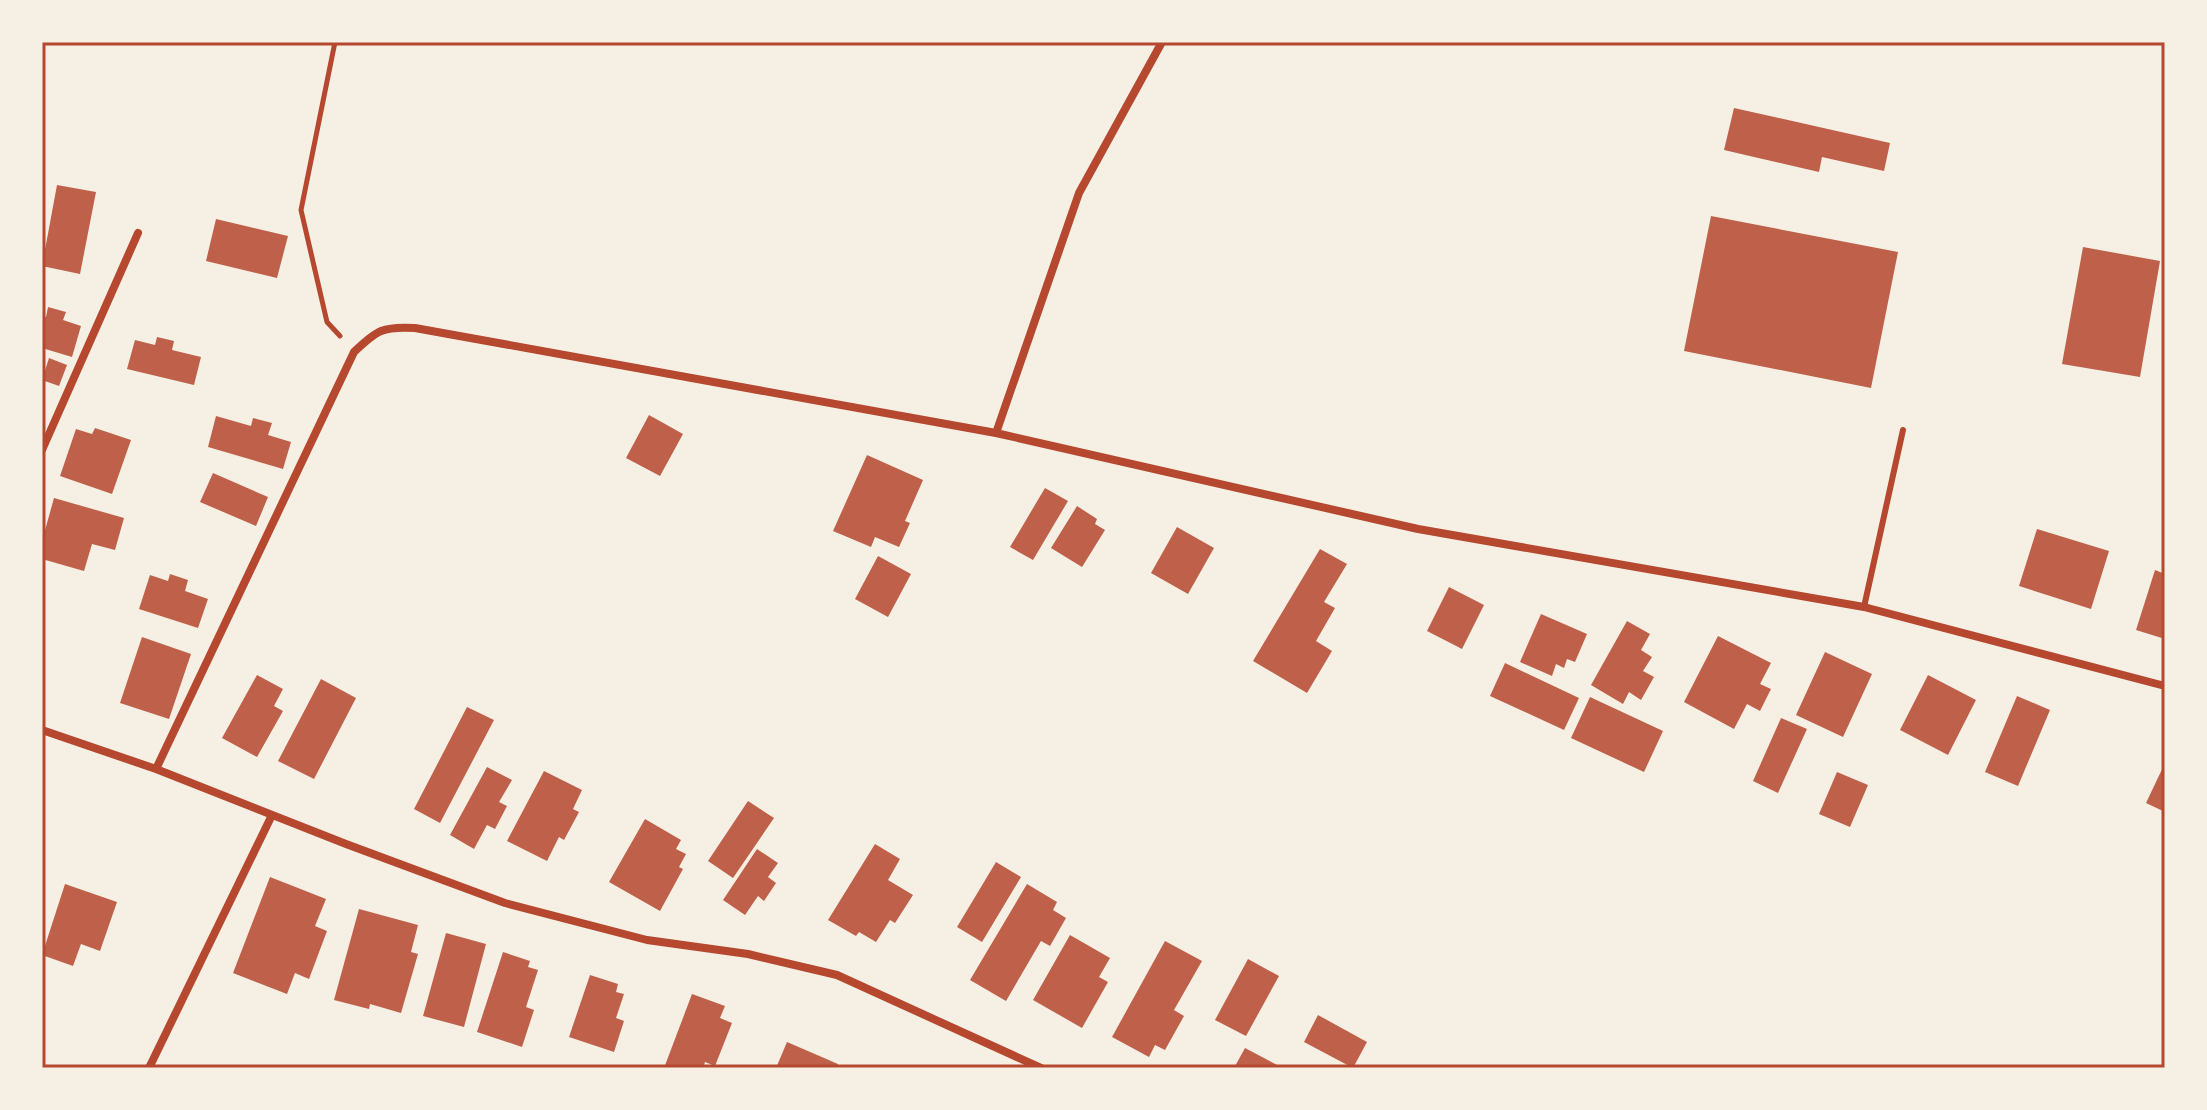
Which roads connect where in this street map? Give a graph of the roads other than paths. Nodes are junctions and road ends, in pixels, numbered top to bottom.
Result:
1 (1162, 42) edge
2 (138, 233) dead end
3 (1903, 430) dead end
4 (996, 433) junction
5 (42, 450) edge
6 (1864, 607) junction
7 (2165, 686) edge
8 (42, 730) edge
9 (156, 769) junction
10 (272, 815) junction
11 (149, 1068) edge
12 (1041, 1068) edge

1 - 4 street
2 - 5 street
3 - 6 lane
4 - 6 street
4 - 9 street
6 - 7 street
8 - 9 street
9 - 10 street
10 - 11 street
10 - 12 street

